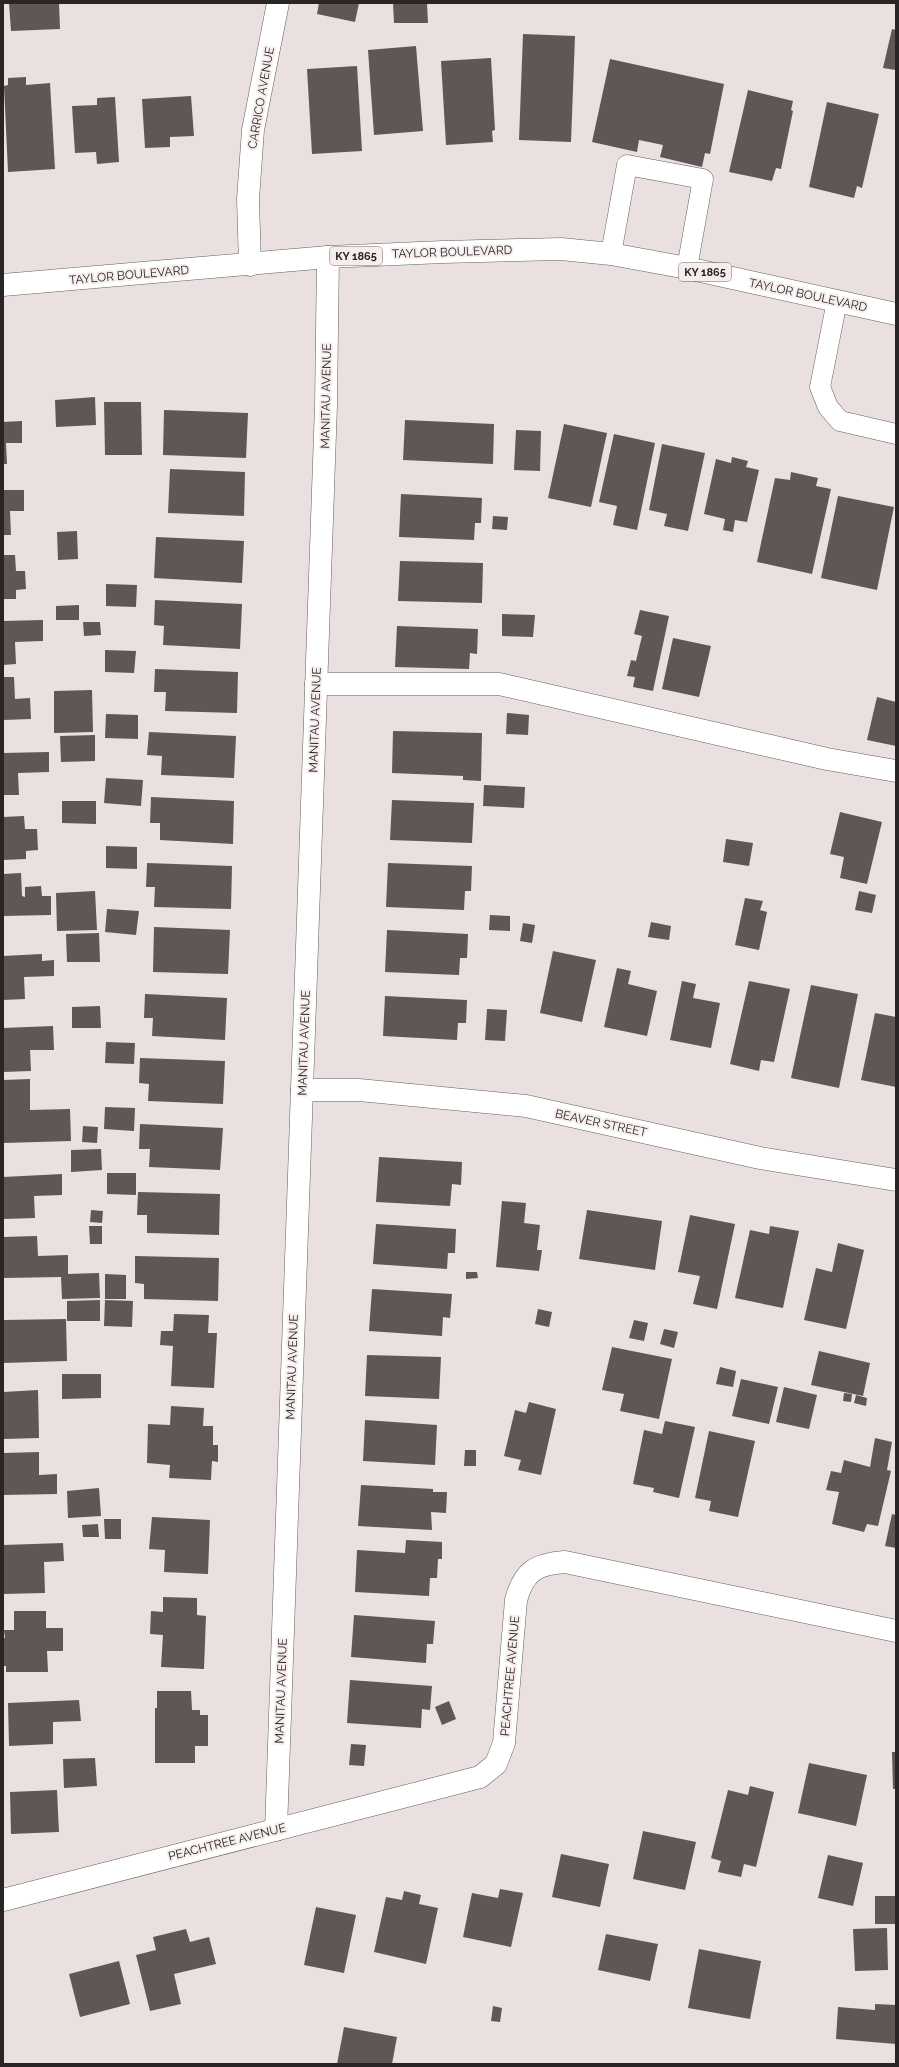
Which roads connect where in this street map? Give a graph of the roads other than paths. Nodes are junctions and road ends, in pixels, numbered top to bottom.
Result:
1 (278, 3) edge
2 (611, 254) junction
3 (328, 257) junction
4 (250, 265) junction
5 (687, 268) junction
6 (3, 285) edge
7 (837, 301) junction
8 (896, 314) edge
9 (896, 434) edge
10 (316, 684) junction
11 (896, 771) edge
12 (302, 1090) junction
13 (896, 1180) edge
14 (896, 1631) edge
15 (276, 1830) junction
16 (3, 1900) edge

1 - 4 street, CARRICO AVENUE
2 - 3 street, TAYLOR BOULEVARD / KY 1865
2 - 5 street, TAYLOR BOULEVARD / KY 1865
2 - 5 lane
3 - 4 street, TAYLOR BOULEVARD / KY 1865
3 - 10 street, MANITAU AVENUE
4 - 6 street, TAYLOR BOULEVARD / KY 1865
5 - 7 street, TAYLOR BOULEVARD / KY 1865
7 - 8 street, TAYLOR BOULEVARD / KY 1865
7 - 9 lane
10 - 11 street
10 - 12 street, MANITAU AVENUE
12 - 13 street, BEAVER STREET
12 - 15 street, MANITAU AVENUE
14 - 15 street, PEACHTREE AVENUE
15 - 16 street, PEACHTREE AVENUE

